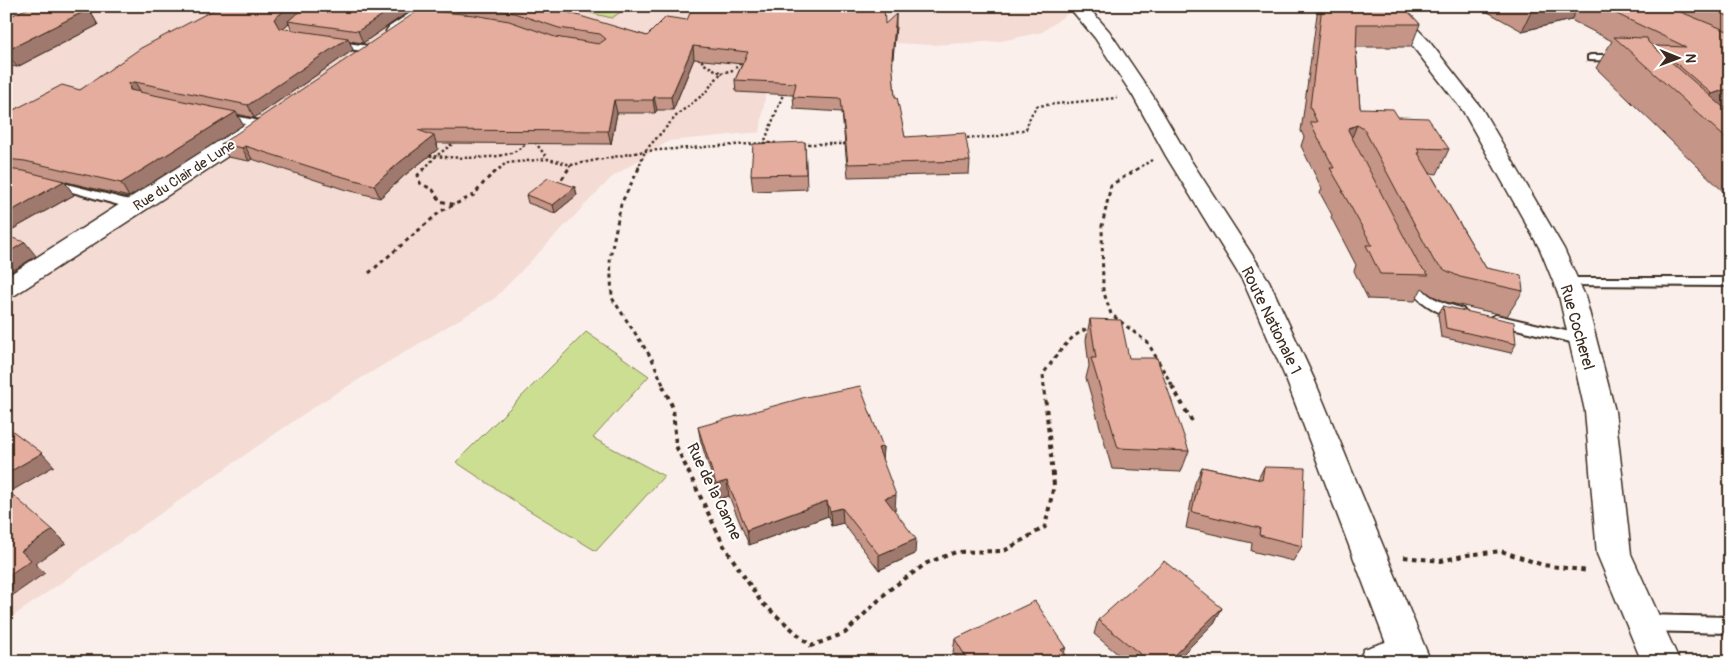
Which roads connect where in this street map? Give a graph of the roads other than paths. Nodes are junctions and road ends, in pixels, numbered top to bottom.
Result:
1 (1077, 6) edge
2 (1385, 6) edge
3 (427, 14) edge
4 (326, 43) edge
5 (369, 49) junction
6 (1591, 58) dead end
7 (1631, 61) edge
8 (342, 69) edge
9 (213, 115) edge
10 (269, 119) joint
11 (43, 181) edge
12 (137, 206) junction
13 (1402, 266) edge
14 (1566, 282) junction
15 (1730, 282) edge
16 (6, 289) edge
17 (1583, 340) junction
18 (1642, 623) junction
19 (1730, 625) edge
20 (1399, 659) edge
21 (1661, 662) edge

1 - 20 street, Route Nationale 1
2 - 14 street, Rue Cocherel
3 - 5 street
4 - 5 lane
5 - 8 street
6 - 7 lane
9 - 10 lane
10 - 12 street, Rue du Clair de Lune
11 - 12 lane
12 - 16 street, Rue du Clair de Lune
13 - 17 lane
14 - 15 lane
14 - 17 street, Rue Cocherel
17 - 18 street, Rue Cocherel
18 - 19 lane
18 - 21 street, Rue Cocherel

